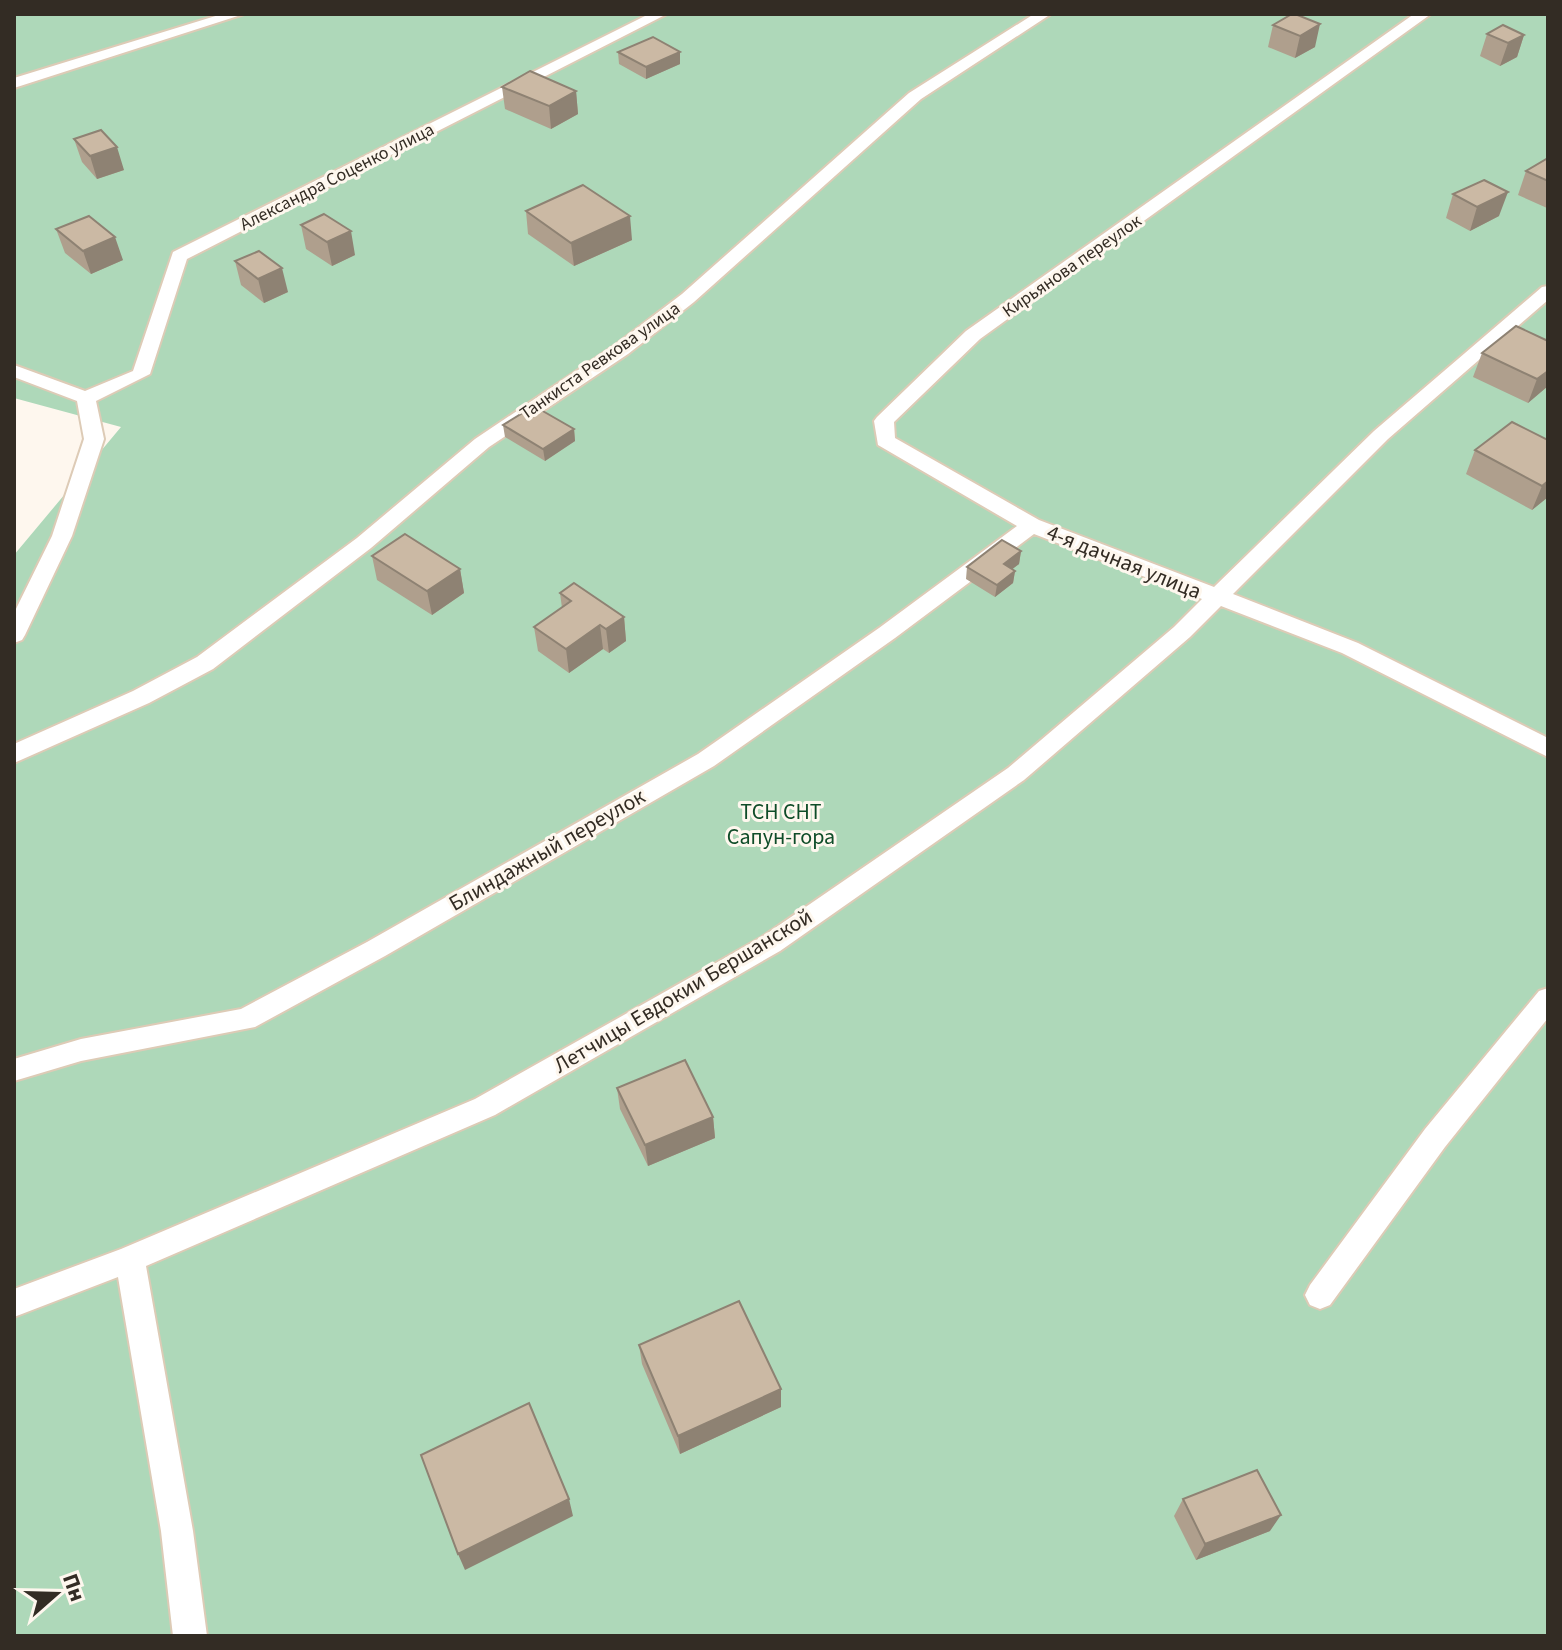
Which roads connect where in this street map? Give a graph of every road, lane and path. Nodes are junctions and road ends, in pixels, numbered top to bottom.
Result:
1 (237, 14) edge
2 (660, 14) edge
3 (1044, 14) edge
4 (1424, 14) edge
5 (14, 83) edge
6 (1548, 291) edge
7 (14, 371) edge
8 (86, 398) junction
9 (1032, 525) junction
10 (1217, 598) junction
11 (14, 635) edge
12 (1548, 748) edge
13 (14, 754) edge
14 (1548, 999) edge
15 (14, 1070) edge
16 (130, 1259) junction
17 (1320, 1295) dead end
18 (14, 1303) edge
19 (190, 1636) edge

1 - 5 lane
2 - 8 lane, Александра Соценко улица
3 - 13 lane, Танкиста Ревкова улица
4 - 9 lane, Кирьянова переулок
6 - 10 lane, Летчицы Евдокии Бершанской
7 - 8 lane
8 - 11 lane
9 - 10 lane, 4-я дачная улица
9 - 15 lane, Блиндажный переулок
10 - 12 lane, 4-я дачная улица
10 - 16 lane, Летчицы Евдокии Бершанской
14 - 17 lane
16 - 18 lane, Летчицы Евдокии Бершанской
16 - 19 lane

